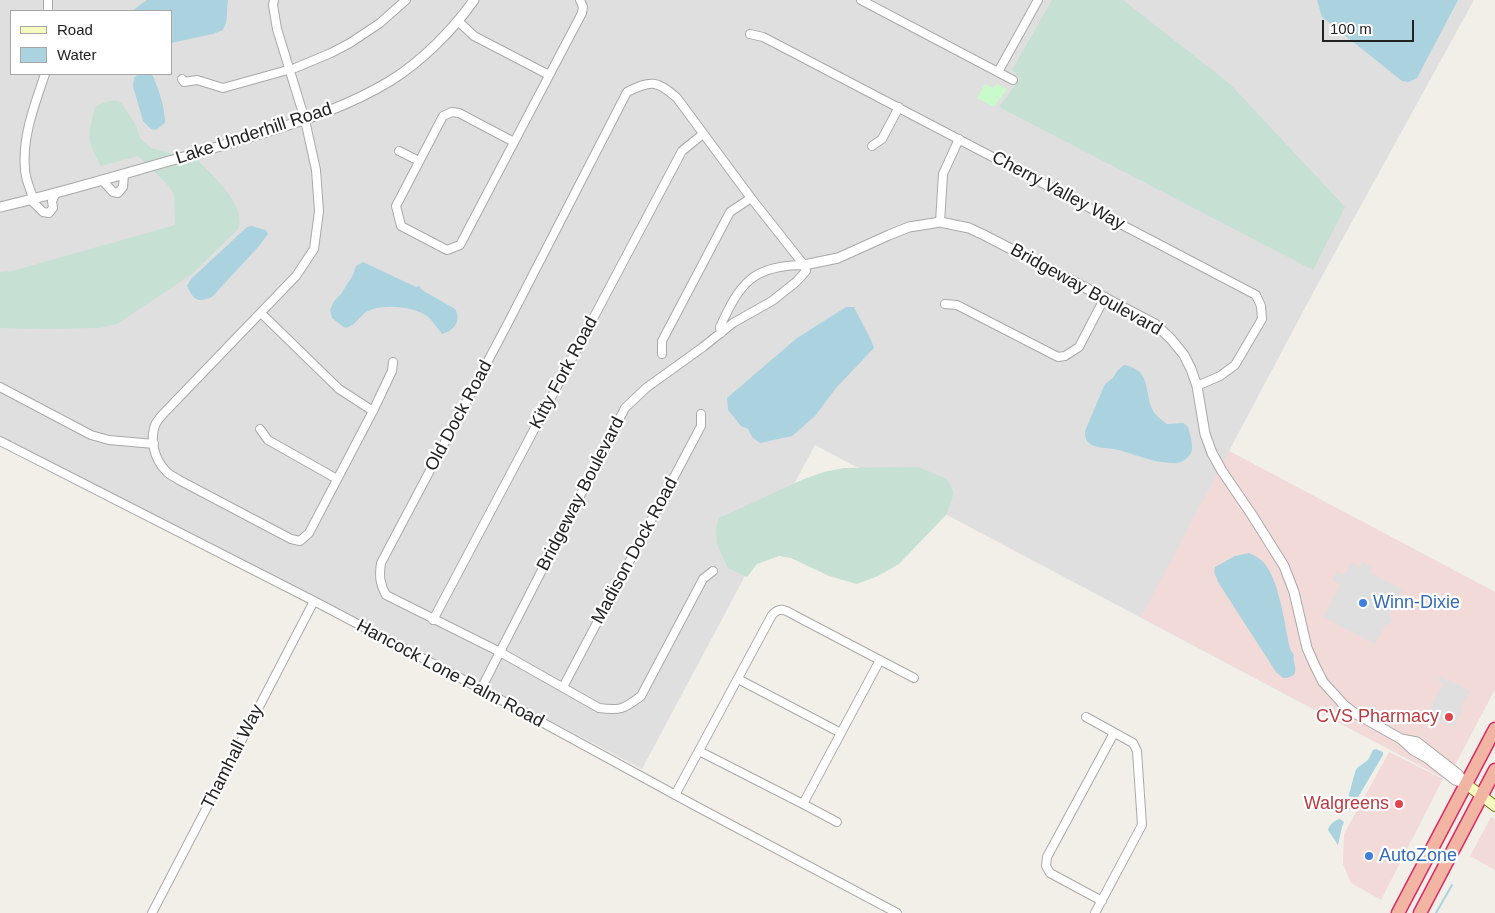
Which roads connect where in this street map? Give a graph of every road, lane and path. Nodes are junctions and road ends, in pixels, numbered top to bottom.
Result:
1 (274, 0) edge
2 (406, 0) edge
3 (474, 0) edge
4 (580, 0) edge
5 (861, 0) edge
6 (1038, 0) edge
7 (458, 21) junction
8 (750, 34) dead end
9 (290, 69) junction
10 (998, 72) junction
11 (45, 75) edge
12 (549, 75) junction
13 (182, 78) dead end
14 (1013, 80) dead end
15 (899, 107) junction
16 (305, 120) junction
17 (703, 134) junction
18 (959, 139) junction
19 (514, 142) junction
20 (872, 146) dead end
21 (399, 151) dead end
22 (419, 161) junction
23 (124, 174) junction
24 (102, 180) junction
25 (56, 193) junction
26 (751, 198) junction
27 (32, 200) junction
28 (0, 207) edge
29 (940, 222) junction
30 (804, 265) junction
31 (1104, 297) junction
32 (945, 304) dead end
33 (261, 313) junction
34 (721, 333) junction
35 (662, 354) dead end
36 (393, 362) dead end
37 (1197, 386) junction
38 (0, 387) edge
39 (373, 410) junction
40 (700, 414) dead end
41 (260, 429) dead end
42 (0, 442) edge
43 (154, 444) junction
44 (337, 479) junction
45 (713, 571) dead end
46 (314, 601) junction
47 (433, 620) junction
48 (500, 652) junction
49 (880, 660) junction
50 (738, 678) junction
51 (914, 678) dead end
52 (563, 687) junction
53 (481, 689) junction
54 (1086, 717) dead end
55 (1495, 729) edge
56 (841, 733) junction
57 (1114, 733) junction
58 (699, 751) junction
59 (1495, 770) edge
60 (1466, 784) junction
61 (675, 795) junction
62 (1481, 796) junction
63 (803, 804) junction
64 (1495, 806) edge
65 (836, 822) dead end
66 (1409, 892) junction
67 (1102, 901) junction
68 (152, 913) edge
69 (897, 913) edge
70 (1095, 913) edge
71 (1398, 913) edge
72 (1418, 913) edge

1 - 9 street
2 - 9 street
3 - 7 street, Lake Underhill Road
4 - 12 street
5 - 10 street
6 - 10 street
7 - 12 street
7 - 16 street, Lake Underhill Road
8 - 15 street, Cherry Valley Way
9 - 13 street
9 - 16 street
10 - 14 street
11 - 27 street
12 - 19 street
15 - 18 street, Cherry Valley Way
15 - 20 street
16 - 23 street, Lake Underhill Road
16 - 33 street
17 - 26 street, Old Dock Road
17 - 47 street, Kitty Fork Road
17 - 47 street, Old Dock Road
18 - 29 street
18 - 37 street, Cherry Valley Way
19 - 22 street
19 - 22 street
21 - 22 street
23 - 24 street, Lake Underhill Road
23 - 24 street
24 - 25 street, Lake Underhill Road
25 - 27 street, Lake Underhill Road
25 - 27 street
26 - 30 street, Old Dock Road
26 - 35 street
27 - 28 street, Lake Underhill Road
29 - 30 street, Bridgeway Boulevard
29 - 31 street, Bridgeway Boulevard
30 - 34 street, Bridgeway Boulevard
30 - 34 street, Bridgeway Boulevard
31 - 32 street
31 - 37 street, Bridgeway Boulevard
33 - 39 street
33 - 43 street
34 - 48 street, Bridgeway Boulevard
36 - 39 street
37 - 60 street, Bridgeway Boulevard
38 - 43 street
39 - 44 street
40 - 52 street, Madison Dock Road
41 - 44 street
42 - 46 street, Hancock Lone Palm Road
43 - 44 street
45 - 52 street, Old Dock Road
46 - 53 street, Hancock Lone Palm Road
46 - 68 street, Thamhall Way
47 - 48 street, Old Dock Road
48 - 52 street, Old Dock Road
48 - 53 street, Bridgeway Boulevard
49 - 50 street
49 - 51 street
49 - 56 street
50 - 56 street
50 - 58 street
53 - 61 street, Hancock Lone Palm Road
54 - 57 street
55 - 60 highway
56 - 63 street
57 - 67 street
57 - 67 street
58 - 61 street
58 - 63 street
59 - 62 highway
60 - 62 main road
60 - 66 highway
61 - 69 street, Hancock Lone Palm Road
62 - 64 main road
62 - 72 highway
63 - 65 street
66 - 71 highway
66 - 72 highway
67 - 70 street

